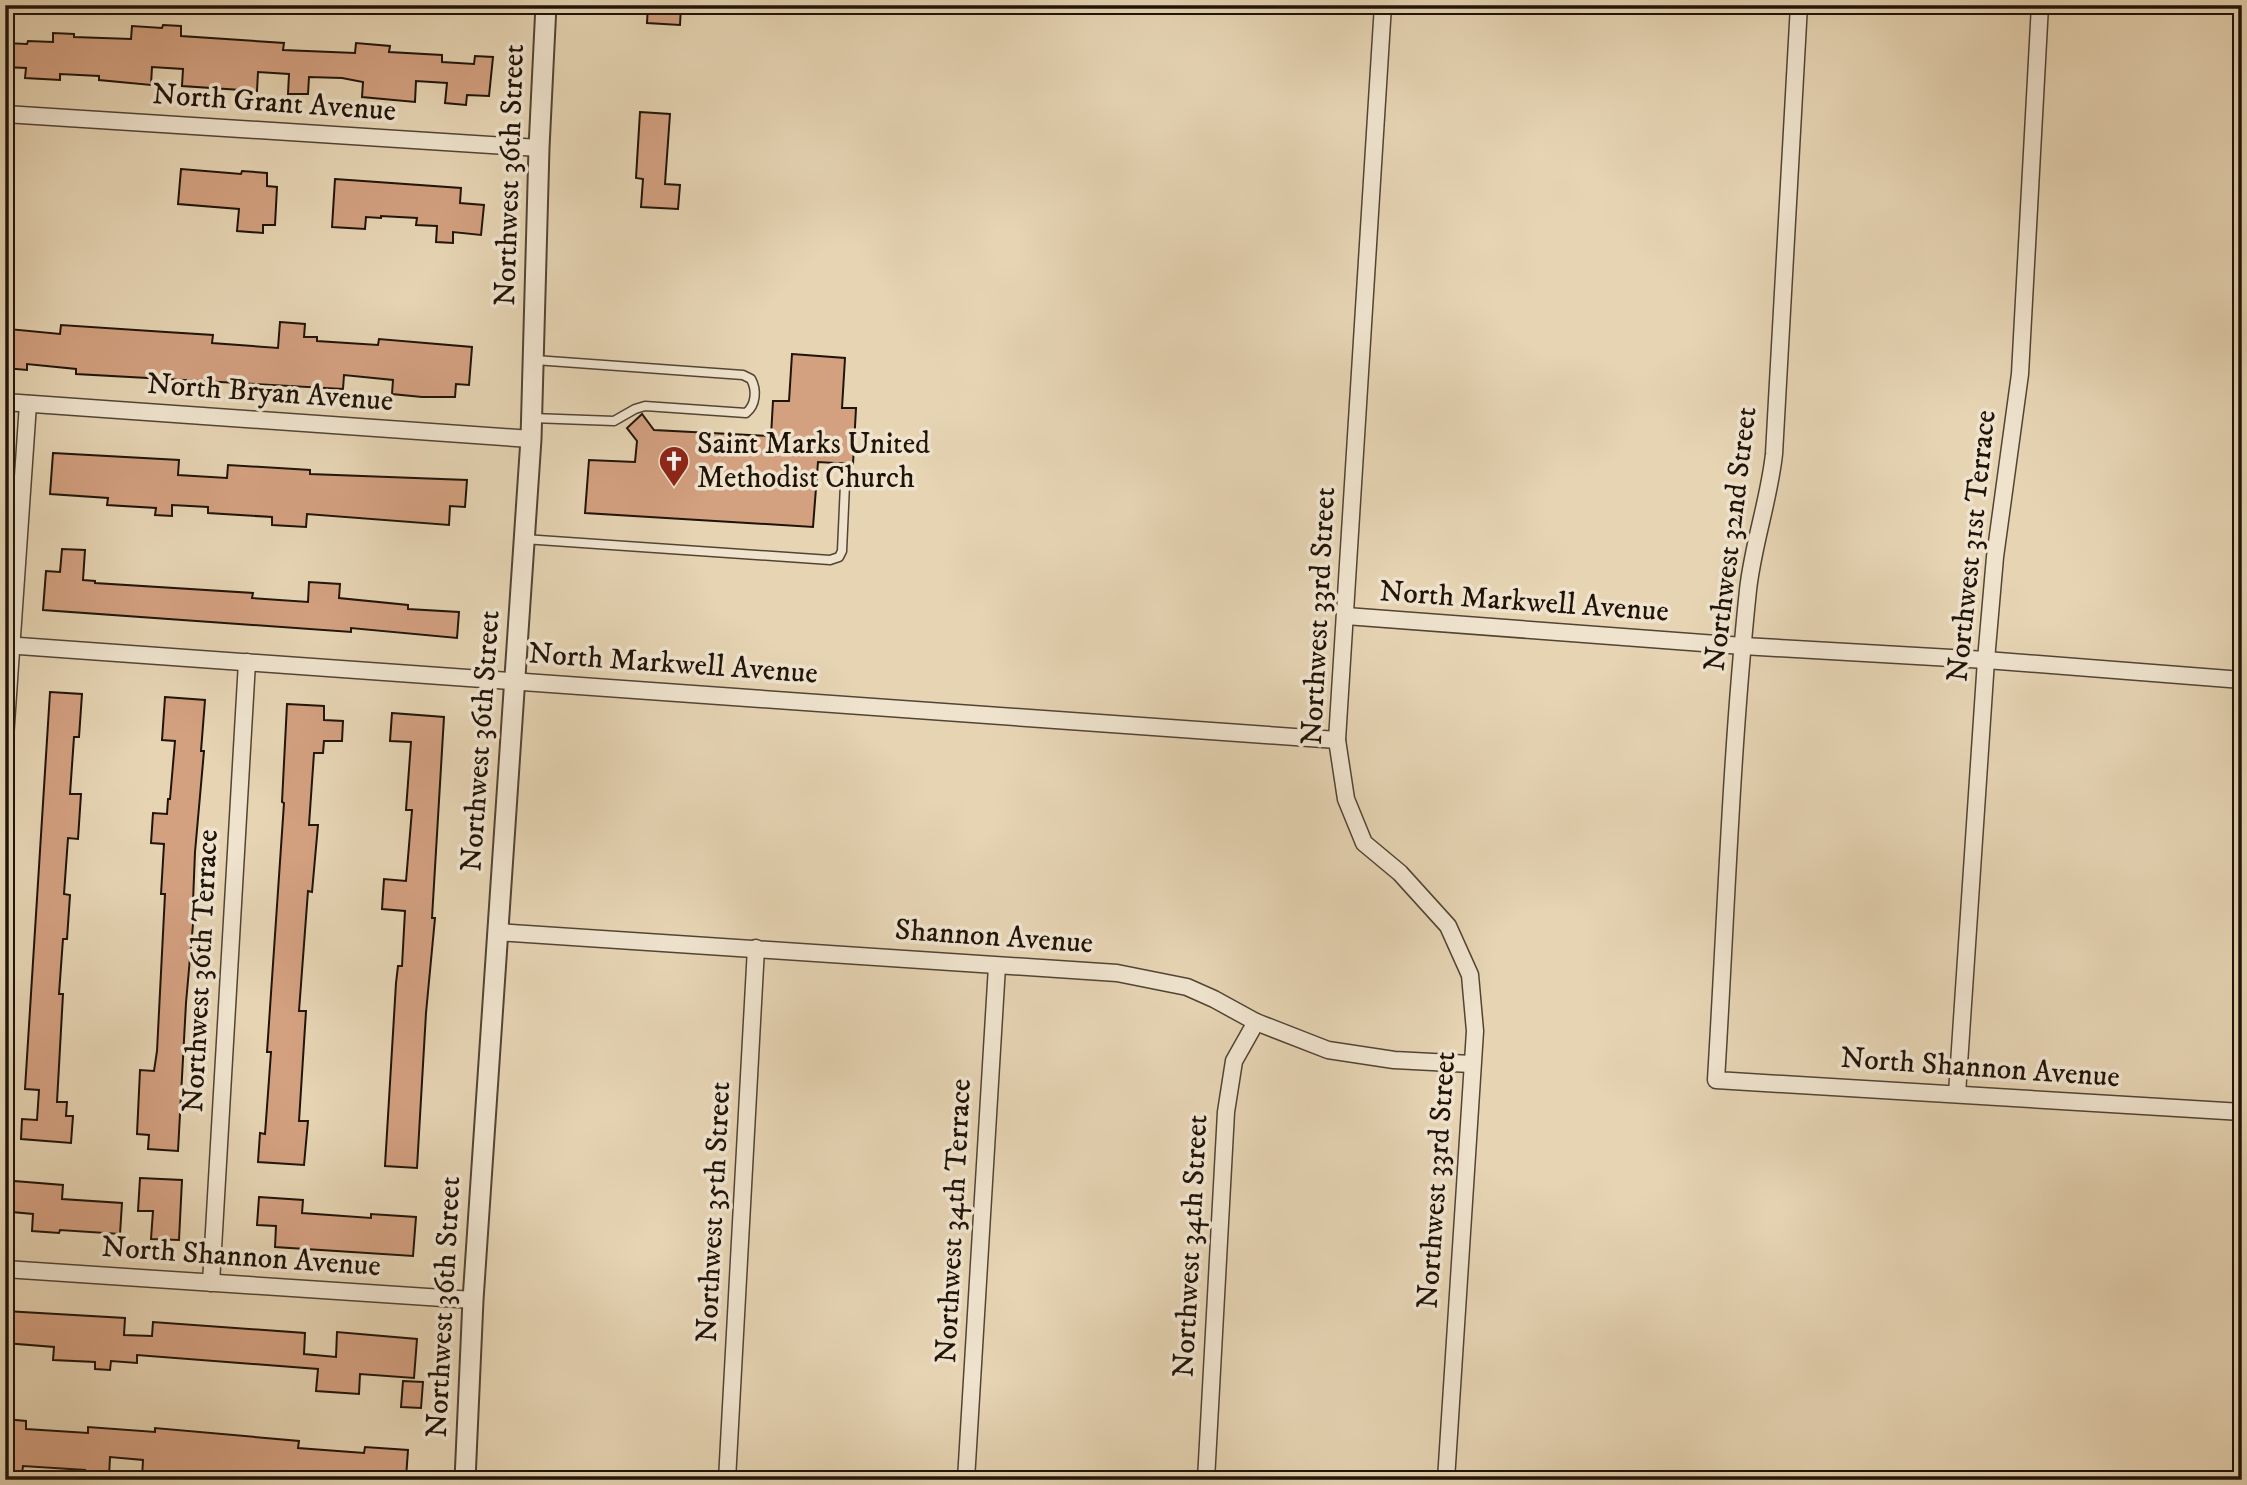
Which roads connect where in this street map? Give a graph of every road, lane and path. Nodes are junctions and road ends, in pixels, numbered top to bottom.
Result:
1 (546, 5) edge
2 (1382, 5) edge
3 (1799, 5) edge
4 (2040, 5) edge
5 (5, 114) edge
6 (539, 148) junction
7 (533, 360) junction
8 (5, 402) edge
9 (28, 404) junction
10 (532, 418) junction
11 (531, 439) junction
12 (845, 484) dead end
13 (524, 539) junction
14 (1346, 616) junction
15 (8, 645) edge
16 (1742, 646) junction
17 (1986, 660) junction
18 (247, 662) junction
19 (2242, 680) edge
20 (515, 681) junction
21 (5, 738) edge
22 (1337, 740) junction
23 (498, 932) junction
24 (756, 948) junction
25 (997, 966) junction
26 (1256, 1022) junction
27 (1471, 1064) junction
28 (1716, 1080) joint
29 (1957, 1094) junction
30 (2242, 1112) edge
31 (5, 1269) edge
32 (211, 1283) junction
33 (473, 1300) junction
34 (465, 1480) edge
35 (727, 1480) edge
36 (966, 1480) edge
37 (1206, 1480) edge
38 (1447, 1480) edge

1 - 6 street, Northwest 36th Street
2 - 14 street, Northwest 33rd Street
3 - 16 street, Northwest 32nd Street
4 - 17 street, Northwest 31st Terrace
5 - 6 street, North Grant Avenue
6 - 7 street, Northwest 36th Street
7 - 10 street, Northwest 36th Street
7 - 10 lane
8 - 9 street, North Bryan Avenue
9 - 11 street, North Bryan Avenue
9 - 15 street
10 - 11 street, Northwest 36th Street
11 - 13 street, Northwest 36th Street
12 - 13 lane
13 - 20 street, Northwest 36th Street
14 - 16 street, North Markwell Avenue
14 - 22 street, Northwest 33rd Street
15 - 18 street, North Markwell Avenue
15 - 21 street
16 - 17 street, North Markwell Avenue
16 - 28 street, Northwest 32nd Street
17 - 19 street, North Markwell Avenue
17 - 29 street, Northwest 31st Terrace
18 - 20 street, North Markwell Avenue
18 - 32 street, Northwest 36th Terrace
20 - 22 street, North Markwell Avenue
20 - 23 street, Northwest 36th Street
22 - 27 street, Northwest 33rd Street
23 - 24 street, Shannon Avenue
23 - 33 street, Northwest 36th Street
24 - 25 street, Shannon Avenue
24 - 35 street, Northwest 35th Street
25 - 26 street, Shannon Avenue
25 - 36 street, Northwest 34th Terrace
26 - 27 street, Shannon Avenue
26 - 37 street, Northwest 34th Street
27 - 38 street, Northwest 33rd Street
28 - 29 street, North Shannon Avenue
29 - 30 street, North Shannon Avenue
31 - 32 street, North Shannon Avenue
32 - 33 street, North Shannon Avenue
33 - 34 street, Northwest 36th Street

